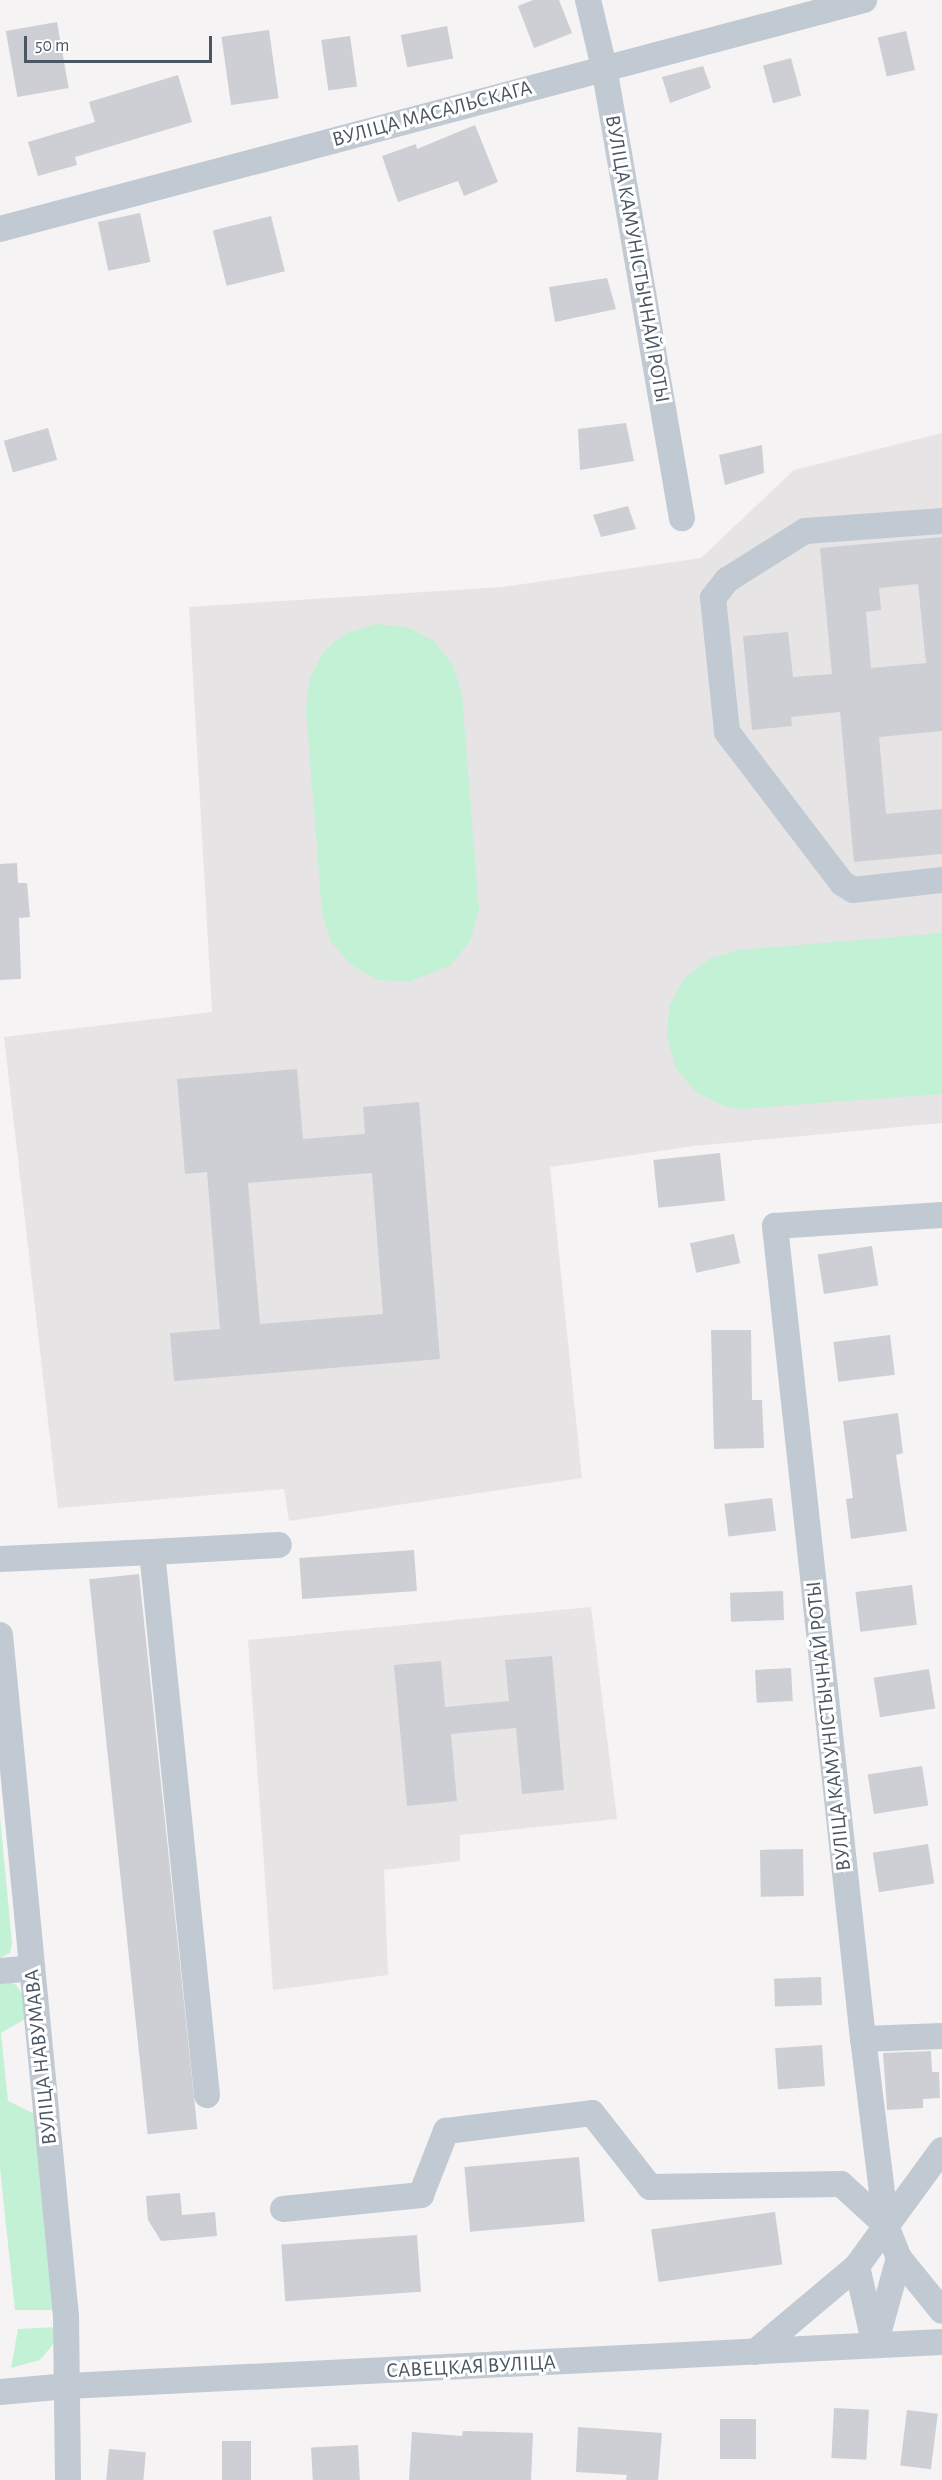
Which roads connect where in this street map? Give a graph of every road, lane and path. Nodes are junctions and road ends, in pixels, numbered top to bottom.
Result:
1 (588, 0) edge
2 (864, 0) edge
3 (604, 68) junction
4 (0, 229) edge
5 (682, 518) dead end
6 (942, 521) edge
7 (942, 880) edge
8 (942, 1215) edge
9 (279, 1545) dead end
10 (152, 1552) junction
11 (0, 1559) edge
12 (0, 1635) edge
13 (32, 1968) junction
14 (0, 1971) edge
15 (942, 2036) edge
16 (863, 2039) junction
17 (207, 2095) dead end
18 (942, 2150) edge
19 (283, 2209) dead end
20 (886, 2225) junction
21 (899, 2258) junction
22 (857, 2266) junction
23 (942, 2311) edge
24 (942, 2342) edge
25 (875, 2345) junction
26 (755, 2352) junction
27 (68, 2385) junction
28 (0, 2392) edge
29 (68, 2480) edge

1 - 3 street, ВУЛІЦА КАМУНІСТЫЧНАЙ РОТЫ
2 - 3 street, ВУЛІЦА МАСАЛЬСКАГА
3 - 4 street, ВУЛІЦА МАСАЛЬСКАГА
3 - 5 street, ВУЛІЦА КАМУНІСТЫЧНАЙ РОТЫ
6 - 7 street
8 - 16 street, ВУЛІЦА КАМУНІСТЫЧНАЙ РОТЫ
9 - 10 street
10 - 11 street
10 - 17 street
12 - 13 street, ВУЛІЦА НАВУМАВА
13 - 14 street
13 - 27 street, ВУЛІЦА НАВУМАВА
15 - 16 street
16 - 20 street, ВУЛІЦА КАМУНІСТЫЧНАЙ РОТЫ
18 - 20 street
19 - 20 street
20 - 21 street
20 - 22 street
21 - 23 street
21 - 25 street
22 - 25 street
22 - 26 street
24 - 25 street, САВЕЦКАЯ ВУЛІЦА
25 - 26 street, САВЕЦКАЯ ВУЛІЦА
26 - 27 street, САВЕЦКАЯ ВУЛІЦА
27 - 28 street, САВЕЦКАЯ ВУЛІЦА
27 - 29 street, ВУЛІЦА НАВУМАВА

